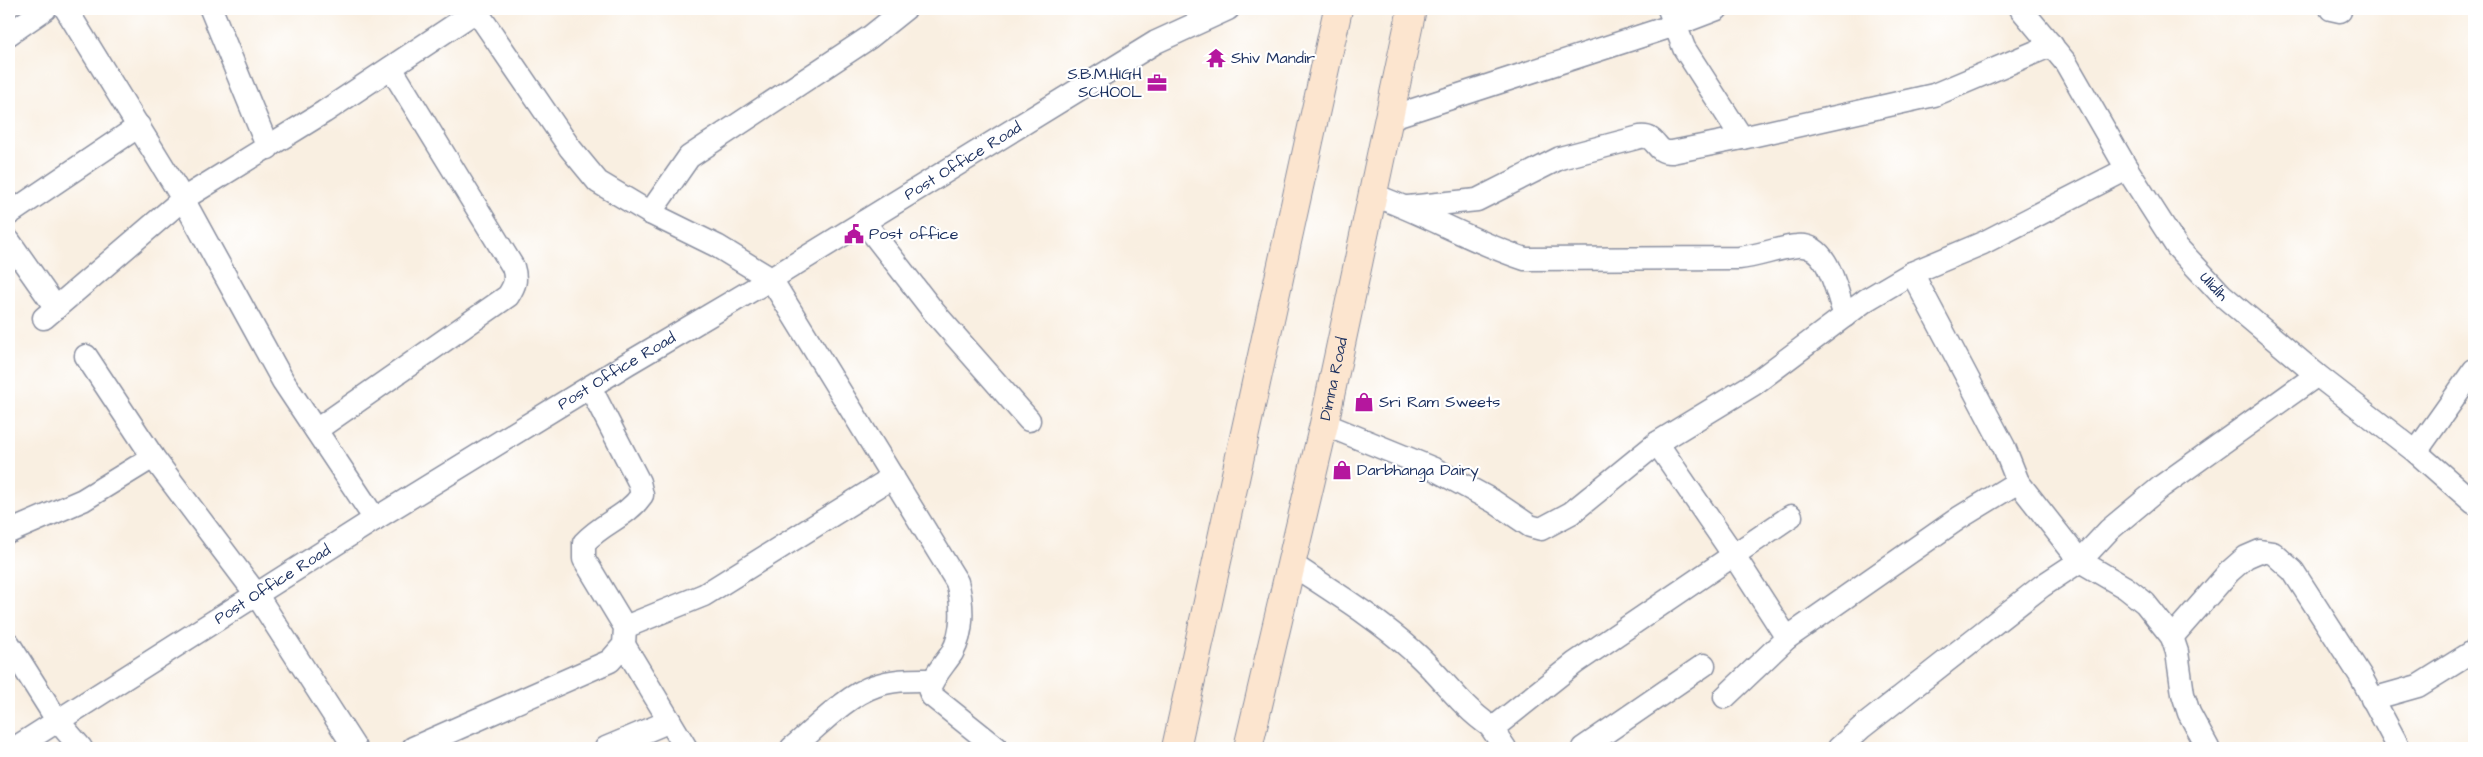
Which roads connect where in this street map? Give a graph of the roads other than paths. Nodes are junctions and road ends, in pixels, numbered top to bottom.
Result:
1 (45, 9) edge
2 (66, 9) edge
3 (211, 9) edge
4 (905, 9) edge
5 (1228, 9) edge
6 (1338, 9) edge
7 (1412, 9) edge
8 (1717, 9) edge
9 (2021, 9) edge
10 (475, 10) edge
11 (1672, 17) edge
12 (9, 34) edge
13 (2052, 44) junction
14 (390, 68) junction
15 (1389, 118) junction
16 (138, 126) junction
17 (1742, 138) junction
18 (268, 148) junction
19 (2127, 169) junction
20 (1374, 195) junction
21 (183, 199) junction
22 (1408, 207) junction
23 (650, 213) junction
24 (9, 214) edge
25 (864, 222) junction
26 (9, 241) edge
27 (1912, 273) junction
28 (771, 279) junction
29 (1845, 316) junction
30 (86, 356) dead end
31 (2474, 370) edge
32 (2317, 375) junction
33 (590, 387) junction
34 (1029, 420) dead end
35 (1324, 424) junction
36 (316, 430) junction
37 (1657, 443) junction
38 (2416, 452) junction
39 (153, 457) junction
40 (894, 477) junction
41 (2018, 482) junction
42 (2474, 503) edge
43 (1791, 516) dead end
44 (375, 519) junction
45 (9, 532) edge
46 (1734, 554) junction
47 (2080, 561) junction
48 (1290, 563) junction
49 (256, 594) junction
50 (624, 636) junction
51 (2172, 637) junction
52 (1787, 638) junction
53 (9, 644) edge
54 (2474, 651) edge
55 (1704, 665) dead end
56 (932, 680) junction
57 (1725, 697) dead end
58 (2372, 699) junction
59 (57, 720) junction
60 (670, 722) junction
61 (1490, 726) junction
62 (15, 748) edge
63 (81, 748) edge
64 (355, 748) edge
65 (413, 748) edge
66 (606, 748) edge
67 (686, 748) edge
68 (792, 748) edge
69 (997, 748) edge
70 (1176, 748) edge
71 (1248, 748) edge
72 (1505, 748) edge
73 (1583, 748) edge
74 (1839, 748) edge
75 (2208, 748) edge
76 (2399, 748) edge

1 - 12 street
2 - 16 street
3 - 18 street
4 - 23 street
5 - 25 street, Post Office Road
6 - 70 street
7 - 15 street, Dimna Road
8 - 11 street
9 - 13 street, Ulidih
10 - 14 street
10 - 23 street
11 - 15 street
11 - 17 street
13 - 17 street
13 - 19 street, Ulidih
14 - 18 street
14 - 36 street
15 - 20 street, Dimna Road
16 - 21 street
16 - 24 street
17 - 22 street
18 - 21 street
19 - 27 street
19 - 32 street, Ulidih
20 - 22 street
20 - 35 street, Dimna Road
21 - 26 street
21 - 36 street
22 - 29 street
23 - 28 street
25 - 28 street, Post Office Road
25 - 34 street
27 - 29 street
27 - 41 street
28 - 33 street, Post Office Road
28 - 40 street
29 - 37 street
30 - 39 street
31 - 38 street
32 - 38 street, Ulidih
32 - 47 street
33 - 44 street, Post Office Road
33 - 50 street
35 - 37 street
35 - 48 street, Dimna Road
36 - 44 street
37 - 46 street
38 - 42 street, Ulidih
39 - 45 street
39 - 49 street
40 - 50 street
40 - 56 street
41 - 47 street
41 - 52 street
43 - 46 street
44 - 49 street, Post Office Road
46 - 52 street
46 - 61 street
47 - 51 street
47 - 74 street
48 - 61 street
48 - 71 street, Dimna Road
49 - 59 street, Post Office Road
49 - 64 street
50 - 60 street
50 - 65 street
51 - 58 street
51 - 75 street
52 - 57 street
53 - 59 street
54 - 58 street
55 - 73 street
56 - 68 street
56 - 69 street
58 - 76 street
59 - 62 street, Post Office Road
59 - 63 street
60 - 66 street
60 - 67 street
61 - 72 street

